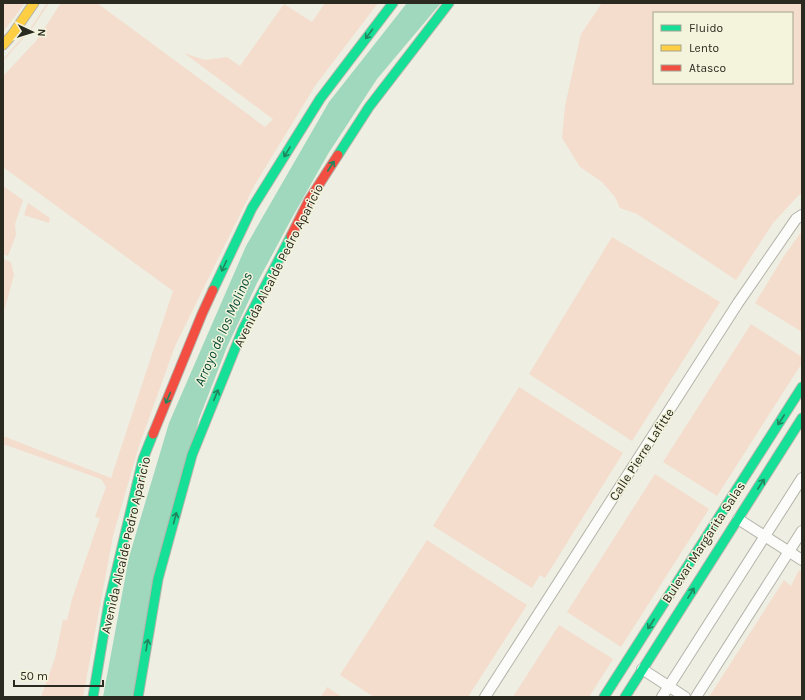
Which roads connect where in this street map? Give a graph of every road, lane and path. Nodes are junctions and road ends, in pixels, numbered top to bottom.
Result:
1 (34, 3) edge
2 (393, 3) edge
3 (449, 3) edge
4 (3, 45) edge
5 (802, 215) edge
6 (802, 387) edge
7 (802, 418) edge
8 (802, 478) edge
9 (738, 519) junction
10 (802, 531) edge
11 (765, 536) junction
12 (789, 552) junction
13 (802, 560) edge
14 (642, 669) junction
15 (669, 686) junction
16 (93, 697) edge
17 (138, 697) edge
18 (484, 697) edge
19 (604, 697) edge
20 (625, 697) edge
21 (662, 697) edge
22 (685, 697) edge
23 (696, 697) edge

1 - 4 street
2 -> 16 street, Avenida Alcalde Pedro Aparicio
17 -> 3 street, Avenida Alcalde Pedro Aparicio
5 - 18 street, Calle Pierre Lafitte
6 -> 19 street, Bulevar Margarita Salas
9 -> 7 street, Bulevar Margarita Salas
8 - 11 street
9 - 11 street
14 -> 9 street, Bulevar Margarita Salas
10 - 12 street
11 - 12 street
11 - 15 street
12 - 13 street
12 - 23 street
14 - 15 street
14 - 20 street, Bulevar Margarita Salas
15 - 21 street
15 - 22 street

